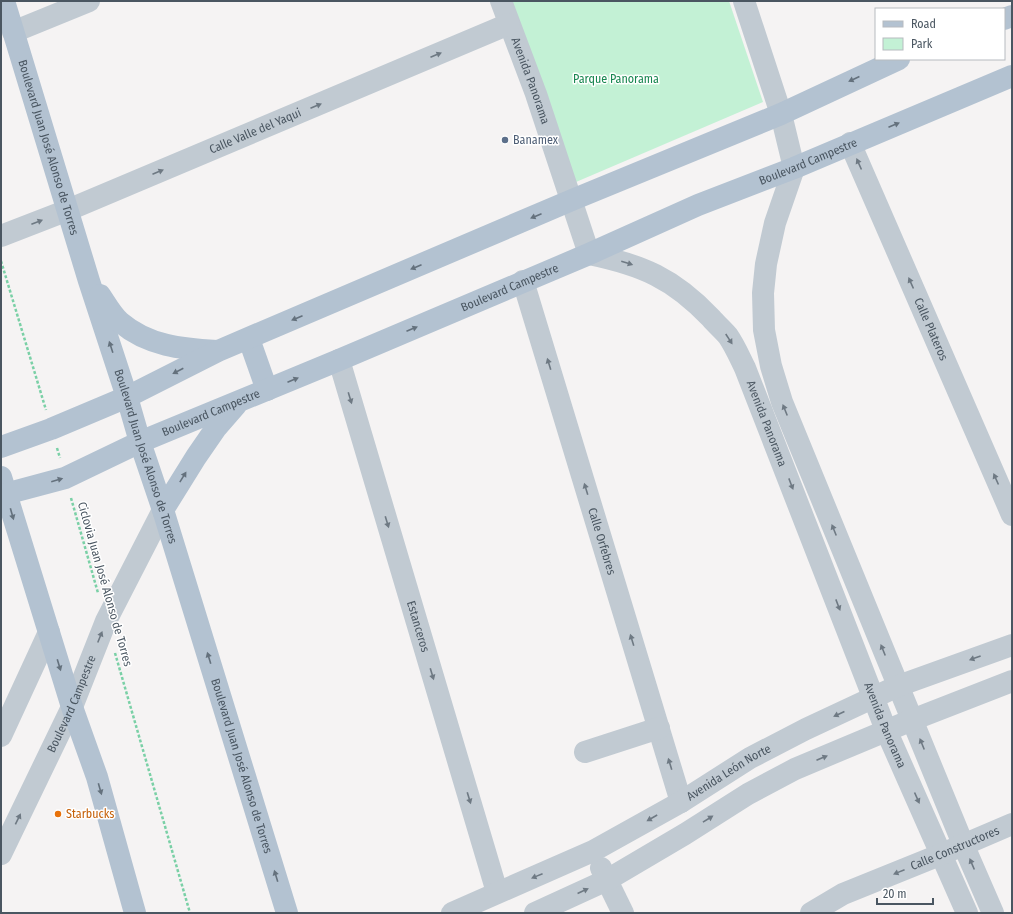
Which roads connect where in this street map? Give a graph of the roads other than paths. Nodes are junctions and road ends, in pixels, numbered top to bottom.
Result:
1 (4, 1) edge
2 (88, 1) edge
3 (501, 1) edge
4 (744, 1) edge
5 (509, 24) junction
6 (13, 32) junction
7 (897, 60) edge
8 (1012, 76) edge
9 (781, 114) junction
10 (850, 144) junction
11 (794, 168) junction
12 (572, 200) junction
13 (68, 210) junction
14 (1, 236) edge
15 (589, 254) junction
16 (89, 281) junction
17 (523, 281) junction
18 (250, 339) junction
19 (218, 351) junction
20 (339, 360) junction
21 (267, 390) junction
22 (127, 397) junction
23 (239, 402) junction
24 (140, 442) junction
25 (1, 447) edge
26 (3, 489) edge
27 (163, 510) junction
28 (1012, 515) edge
29 (49, 632) junction
30 (1012, 644) edge
31 (1012, 681) edge
32 (898, 686) junction
33 (875, 698) junction
34 (72, 707) junction
35 (912, 720) junction
36 (659, 728) junction
37 (886, 730) junction
38 (1, 736) edge
39 (585, 752) dead end
40 (681, 802) junction
41 (1012, 824) edge
42 (963, 844) junction
43 (593, 851) junction
44 (1, 854) edge
45 (942, 854) junction
46 (607, 880) junction
47 (497, 892) junction
48 (135, 913) edge
49 (287, 913) edge
50 (452, 913) edge
51 (535, 913) edge
52 (623, 913) edge
53 (811, 913) edge
54 (967, 913) edge
55 (993, 913) edge

1 - 6 main road, Boulevard Juan José Alonso de Torres
2 - 6 street
3 - 5 street, Avenida Panorama
4 - 9 street
5 - 12 street, Avenida Panorama
13 -> 5 street, Calle Valle del Yaqui
6 - 13 main road, Boulevard Juan José Alonso de Torres
7 -> 9 main road
10 -> 8 main road, Boulevard Campestre
9 - 11 street
9 - 12 main road
10 - 11 main road, Boulevard Campestre
28 -> 10 street, Calle Plateros
11 - 15 main road, Boulevard Campestre
32 -> 11 street, Avenida Panorama
12 - 15 street, Avenida Panorama
12 -> 18 main road
14 -> 13 street, Calle Valle del Yaqui
13 - 16 main road, Boulevard Juan José Alonso de Torres
15 - 17 main road, Boulevard Campestre
15 -> 33 street, Avenida Panorama
16 - 19 main road
22 -> 16 main road, Boulevard Juan José Alonso de Torres
20 -> 17 main road, Boulevard Campestre
36 -> 17 street, Calle Orfebres
18 - 19 main road
18 - 21 main road
19 -> 22 main road
21 -> 20 main road, Boulevard Campestre
20 -> 47 street, Estanceros
21 - 23 main road, Boulevard Campestre
22 - 24 main road, Boulevard Juan José Alonso de Torres
22 - 25 main road
23 - 24 main road, Boulevard Campestre
27 -> 23 main road
26 -> 24 main road, Boulevard Campestre
24 - 27 main road, Boulevard Juan José Alonso de Torres
26 -> 29 main road
34 -> 27 street, Boulevard Campestre
49 -> 27 main road, Boulevard Juan José Alonso de Torres
29 -> 34 main road
29 - 38 street
30 -> 32 street, Avenida León Norte
31 - 35 street
32 - 33 street, Avenida León Norte
32 - 35 street, Avenida Panorama
33 - 37 street, Avenida Panorama
33 -> 40 street, Avenida León Norte
44 -> 34 street, Boulevard Campestre
34 -> 48 main road
35 - 37 street
42 -> 35 street, Avenida Panorama
36 - 39 street
40 -> 36 street, Calle Orfebres
37 -> 45 street, Avenida Panorama
46 -> 37 street
40 -> 43 street, Avenida León Norte
41 - 42 street, Calle Constructores
42 - 45 street, Calle Constructores
55 -> 42 street, Avenida Panorama
43 - 46 street
43 -> 47 street, Avenida León Norte
45 -> 53 street, Calle Constructores
45 - 54 street, Avenida Panorama
51 -> 46 street
46 - 52 street
47 - 50 street, Avenida León Norte

